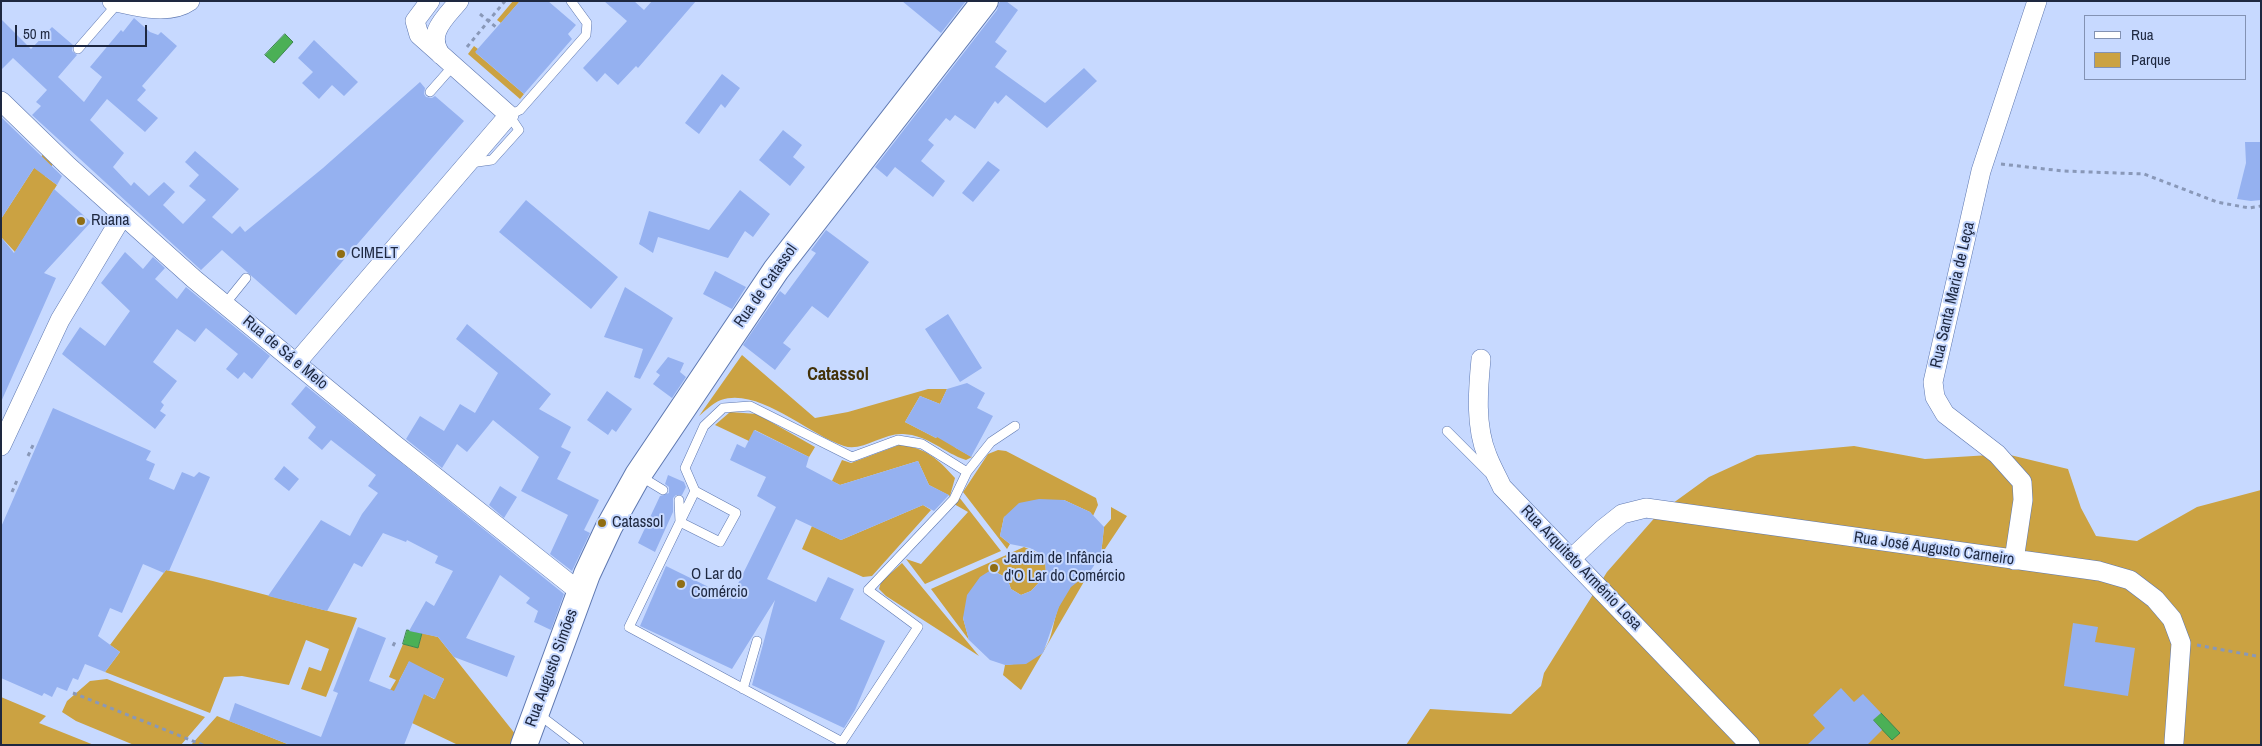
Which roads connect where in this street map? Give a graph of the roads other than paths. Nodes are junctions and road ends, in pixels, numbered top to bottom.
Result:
1 (190, 1) edge
2 (430, 1) edge
3 (460, 1) edge
4 (570, 1) edge
5 (985, 1) edge
6 (2037, 1) edge
7 (115, 2) edge
8 (78, 48) dead end
9 (447, 61) junction
10 (430, 92) dead end
11 (1, 101) edge
12 (509, 115) junction
13 (123, 216) junction
14 (246, 278) dead end
15 (225, 304) junction
16 (1481, 359) dead end
17 (296, 362) junction
18 (1015, 426) dead end
19 (1447, 431) dead end
20 (1, 446) edge
21 (968, 472) junction
22 (638, 475) junction
23 (1502, 487) junction
24 (663, 490) dead end
25 (695, 491) junction
26 (679, 500) dead end
27 (680, 522) junction
28 (1572, 558) junction
29 (2014, 560) junction
30 (580, 592) junction
31 (757, 641) dead end
32 (744, 689) junction
33 (536, 712) junction
34 (2174, 742) dead end
35 (524, 745) edge
36 (579, 745) edge
37 (1750, 745) edge

1 - 7 street
2 - 9 street
3 - 9 street
4 - 12 lane
5 - 22 main road, Rua de Catassol
6 - 29 street, Rua Santa Maria de Leça
7 - 8 lane
9 - 10 lane
9 - 12 street
11 - 13 street, Rua de Sá e Melo
12 - 17 street
13 - 15 street, Rua de Sá e Melo
13 - 20 street
14 - 15 lane
15 - 17 street, Rua de Sá e Melo
16 - 23 street, Rua Arquiteto Arménio Losa
17 - 30 street, Rua de Sá e Melo
18 - 21 lane
19 - 23 lane
21 - 25 lane
21 - 32 lane
22 - 24 lane
22 - 30 main road, Rua de Catassol
23 - 28 street, Rua Arquiteto Arménio Losa
25 - 27 lane
25 - 27 lane
26 - 27 lane
27 - 32 lane
28 - 29 street, Rua José Augusto Carneiro
28 - 37 street, Rua Arquiteto Arménio Losa
29 - 34 street, Rua José Augusto Carneiro
30 - 33 main road, Rua Augusto Simões
31 - 32 lane
33 - 35 main road, Rua Augusto Simões
33 - 36 lane

